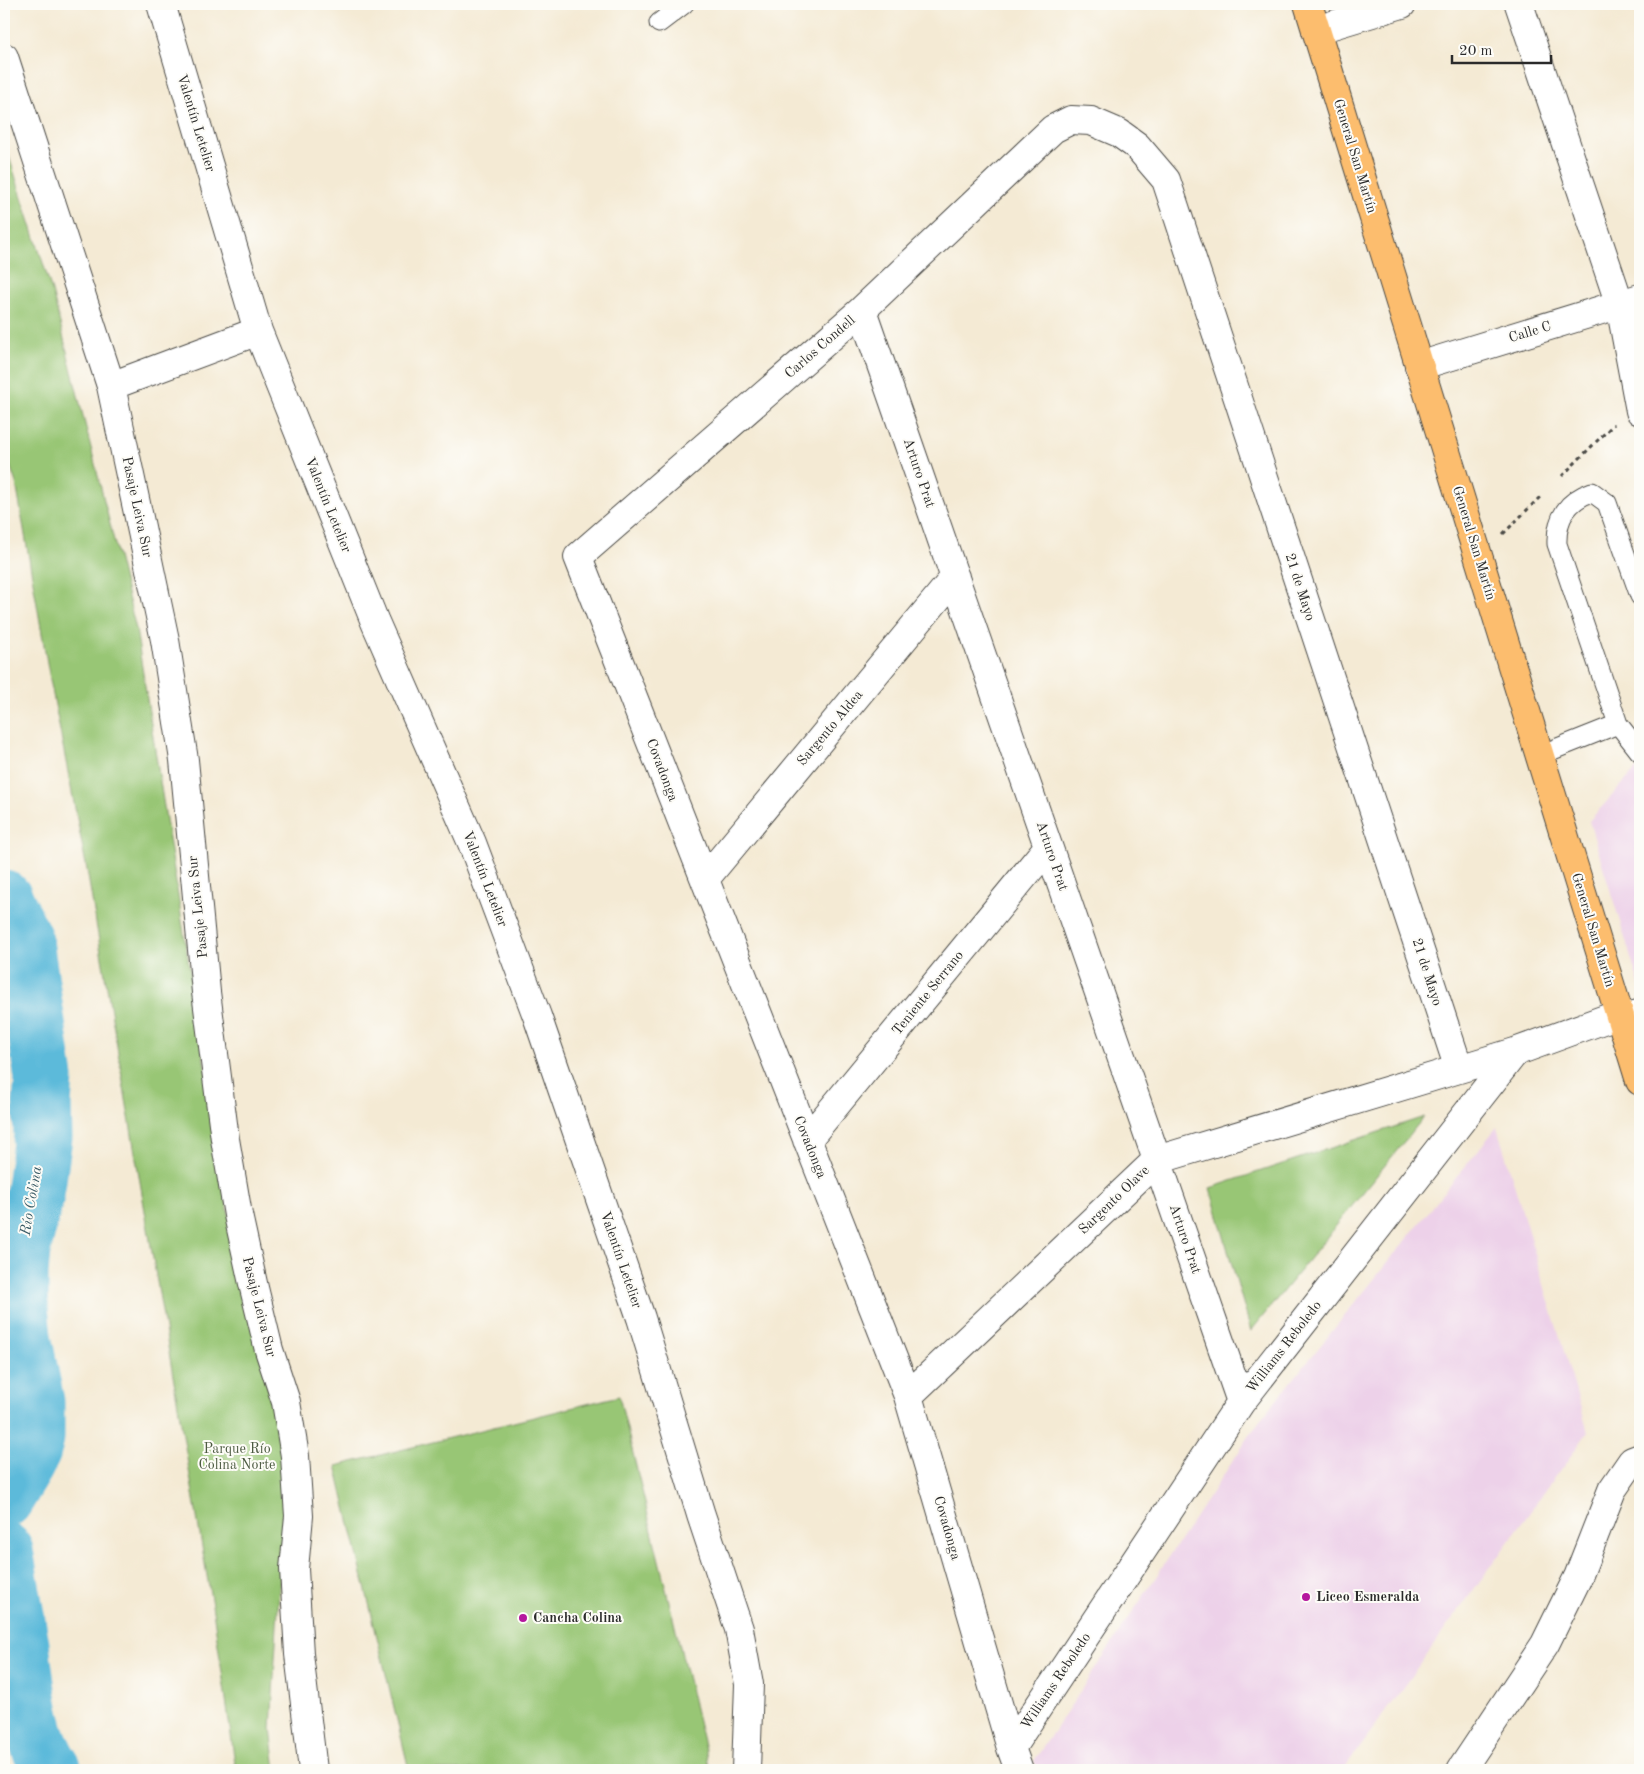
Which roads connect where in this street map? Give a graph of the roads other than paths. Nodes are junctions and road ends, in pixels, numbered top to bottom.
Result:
1 (160, 4) edge
2 (684, 4) edge
3 (1308, 4) edge
4 (1402, 4) edge
5 (1519, 4) edge
6 (660, 23) dead end
7 (1316, 30) junction
8 (4, 57) edge
9 (1053, 128) joint
10 (1630, 302) edge
11 (862, 310) junction
12 (258, 331) junction
13 (1419, 366) junction
14 (111, 386) junction
15 (1640, 411) edge
16 (578, 557) joint
17 (955, 577) junction
18 (1640, 596) edge
19 (1618, 724) junction
20 (1640, 752) edge
21 (1540, 755) junction
22 (1048, 847) junction
23 (705, 879) junction
24 (1630, 1011) edge
25 (1515, 1052) junction
26 (1459, 1069) junction
27 (1640, 1081) edge
28 (807, 1140) junction
29 (1157, 1160) junction
30 (908, 1396) junction
31 (1241, 1402) junction
32 (1640, 1458) edge
33 (1015, 1759) edge
34 (313, 1770) edge
35 (746, 1770) edge
36 (1461, 1770) edge

1 - 12 street, Valentín Letelier
2 - 6 lane
3 - 7 main road, General San Martín
4 - 7 street
5 - 10 street
7 - 13 main road, General San Martín
8 - 14 street, Pasaje Leiva Sur
9 - 11 street, Carlos Condell
9 - 26 street, 21 de Mayo
10 - 13 street, Calle C
10 - 15 street
11 - 16 street, Carlos Condell
11 - 17 street, Arturo Prat
12 - 14 street
12 - 35 street, Valentín Letelier
13 - 21 main road, General San Martín
14 - 34 street, Pasaje Leiva Sur
16 - 23 street, Covadonga
17 - 22 street, Arturo Prat
17 - 23 street, Sargento Aldea
18 - 19 lane
19 - 20 lane
19 - 21 lane
21 - 24 main road, General San Martín
22 - 28 street, Teniente Serrano
22 - 29 street, Arturo Prat
23 - 28 street, Covadonga
24 - 25 street
24 - 27 main road, General San Martín
25 - 26 street
25 - 31 street, Williams Reboledo
26 - 29 street, Sargento Olave
28 - 30 street, Covadonga
29 - 30 street, Sargento Olave
29 - 31 street, Arturo Prat
30 - 33 street, Covadonga
31 - 33 street, Williams Reboledo
32 - 36 street

